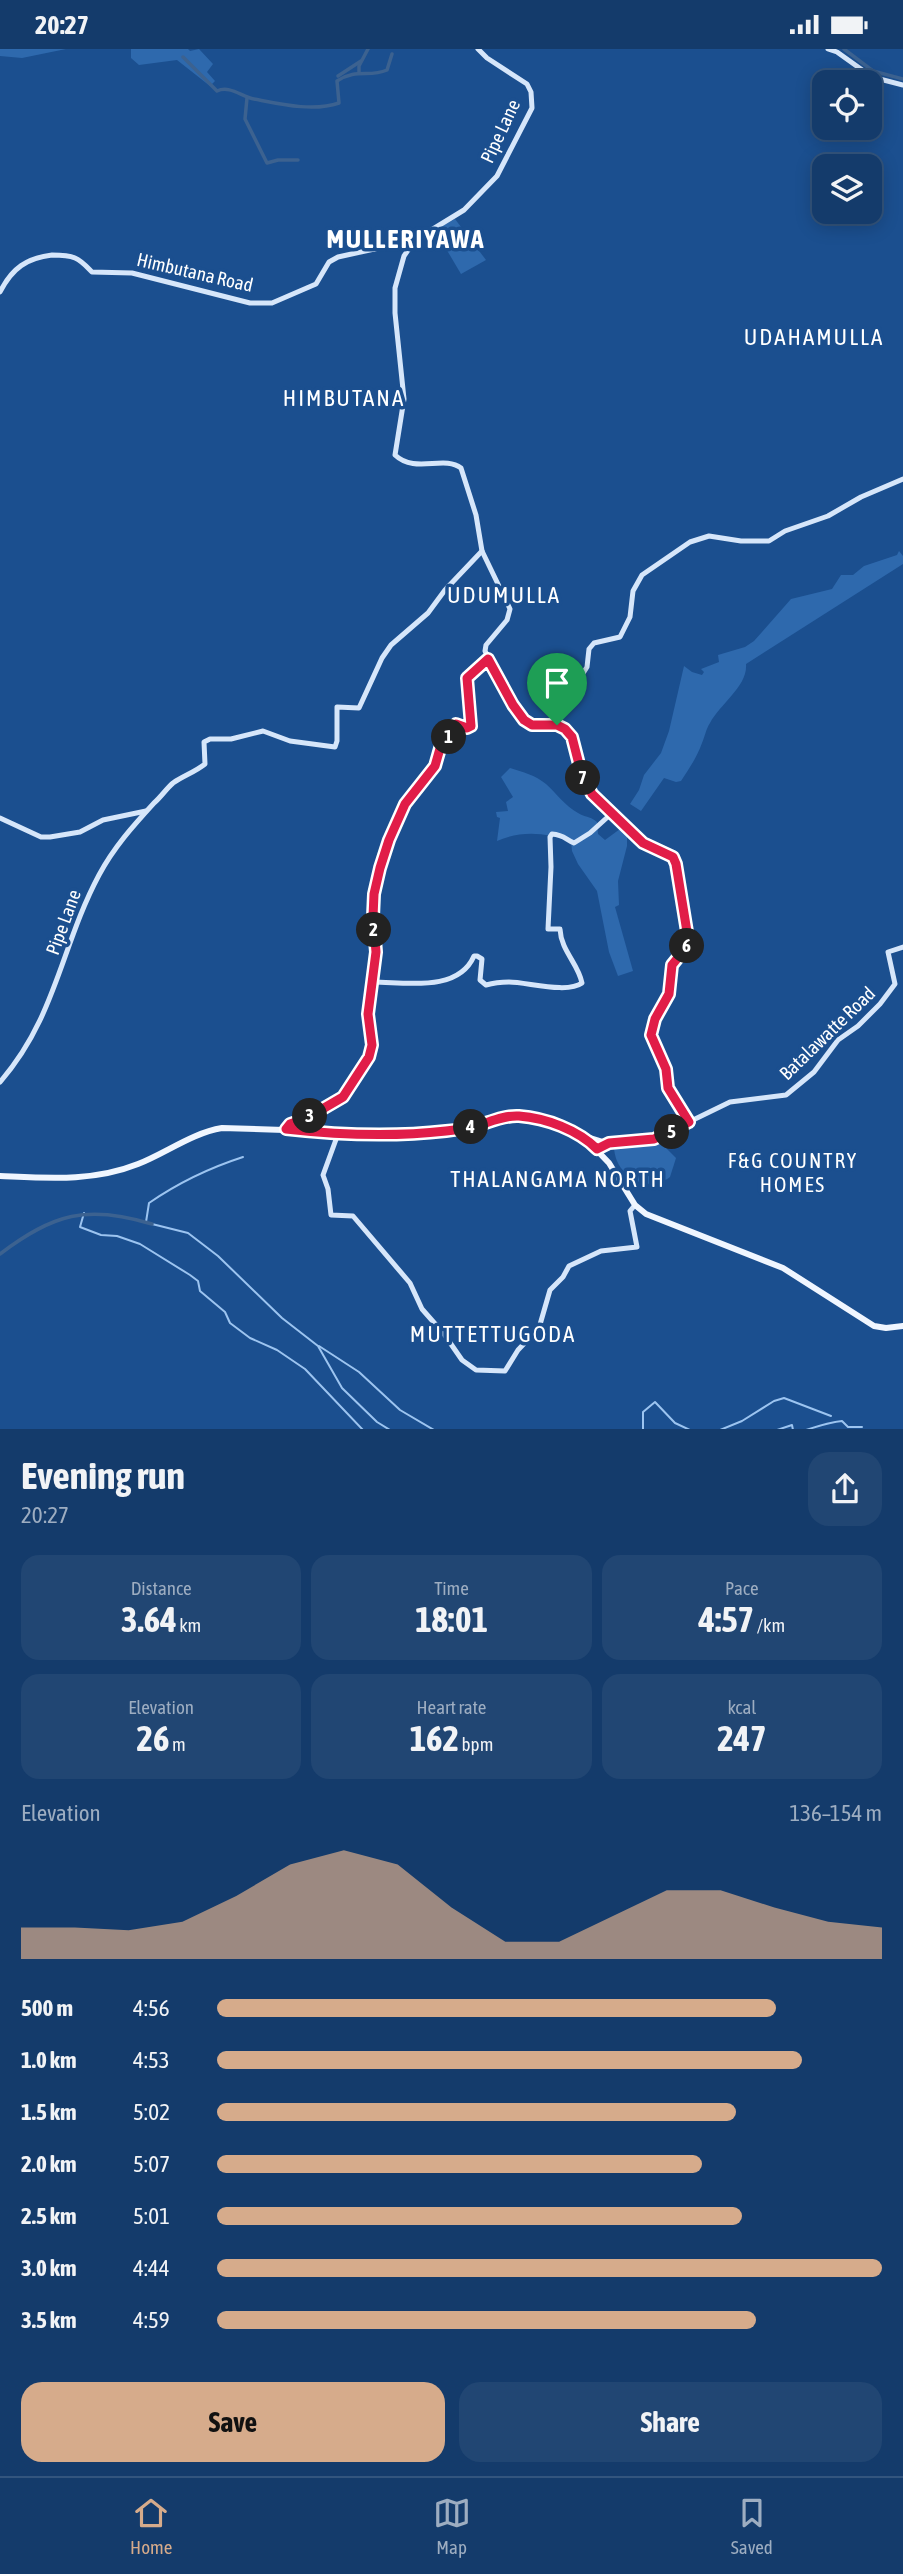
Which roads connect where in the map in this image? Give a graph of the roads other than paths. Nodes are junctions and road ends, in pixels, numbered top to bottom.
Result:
1 (478, 49) edge
2 (828, 49) edge
3 (903, 85) edge
4 (409, 246) junction
5 (0, 292) edge
6 (903, 479) edge
7 (482, 551) junction
8 (488, 659) junction
9 (557, 725) junction
10 (146, 811) junction
11 (611, 814) junction
12 (0, 818) edge
13 (903, 947) edge
14 (373, 982) junction
15 (0, 1082) edge
16 (689, 1122) junction
17 (286, 1129) junction
18 (338, 1133) junction
19 (582, 1136) junction
20 (606, 1142) junction
21 (595, 1147) junction
22 (0, 1176) edge
23 (635, 1205) junction
24 (903, 1326) edge

1 - 4 street, Pipe Lane
2 - 3 street
4 - 5 street, Himbutana Road
4 - 7 street
6 - 9 street
7 - 8 street
7 - 10 street, Pipe Lane
8 - 9 street
8 - 14 street
9 - 11 street
10 - 12 street
10 - 15 street, Pipe Lane
11 - 14 street
11 - 16 street
13 - 16 street, Batalawatte Road
14 - 17 street
16 - 20 street, Batalawatte Road
17 - 18 main road
17 - 22 main road
18 - 19 main road
18 - 23 street
19 - 20 main road
19 - 21 main road
20 - 21 street, Batalawatte Road
21 - 23 main road
23 - 24 main road

